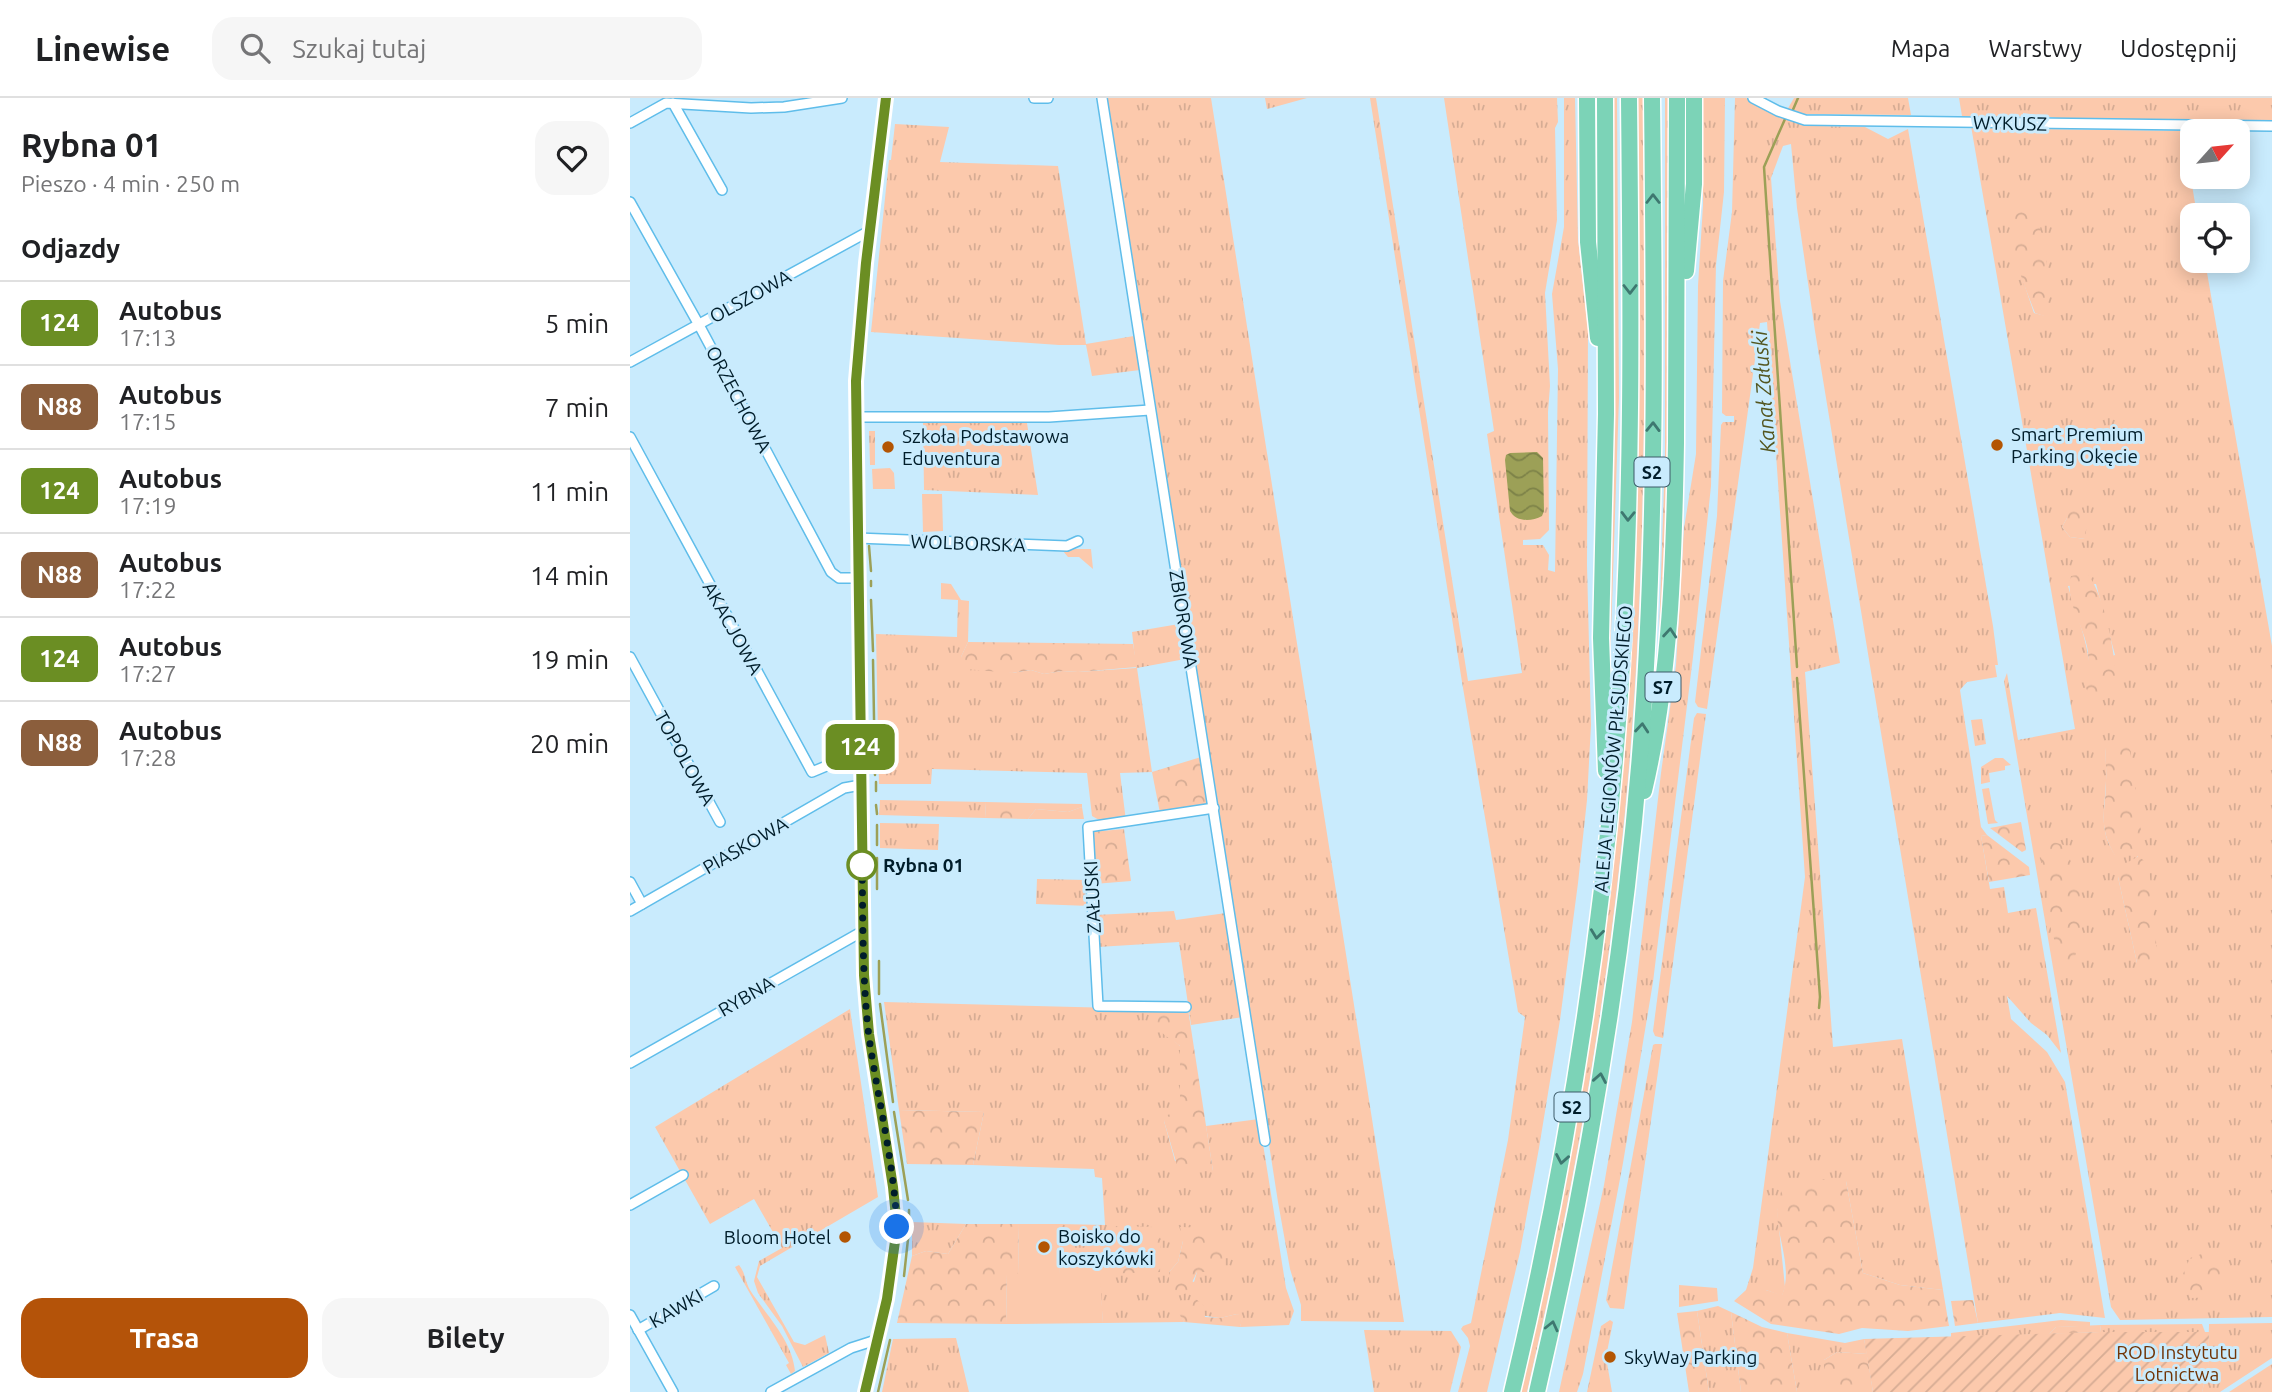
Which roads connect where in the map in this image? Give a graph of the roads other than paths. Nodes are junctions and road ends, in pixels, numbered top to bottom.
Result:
1 (842, 98) edge
2 (886, 98) edge
3 (1034, 98) edge
4 (1048, 98) edge
5 (1102, 98) edge
6 (1587, 98) edge
7 (1605, 98) edge
8 (1629, 98) edge
9 (1652, 98) edge
10 (1677, 98) edge
11 (1694, 98) edge
12 (1753, 98) edge
13 (668, 101) edge
14 (784, 102) edge
15 (630, 122) edge
16 (2272, 126) edge
17 (722, 190) dead end
18 (630, 202) edge
19 (871, 230) junction
20 (1678, 322) junction
21 (699, 325) junction
22 (630, 362) edge
23 (1150, 410) junction
24 (1606, 414) junction
25 (856, 417) junction
26 (630, 438) edge
27 (857, 538) junction
28 (1078, 541) dead end
29 (859, 578) junction
30 (630, 657) edge
31 (860, 755) junction
32 (861, 785) junction
33 (1214, 808) junction
34 (1609, 818) junction
35 (720, 822) dead end
36 (1632, 845) junction
37 (630, 882) edge
38 (642, 904) junction
39 (630, 911) edge
40 (863, 931) junction
41 (1186, 1007) dead end
42 (630, 1063) edge
43 (1265, 1141) dead end
44 (683, 1175) dead end
45 (630, 1205) edge
46 (714, 1286) dead end
47 (630, 1315) edge
48 (638, 1330) junction
49 (876, 1340) junction
50 (673, 1392) edge
51 (771, 1392) edge
52 (865, 1392) edge
53 (1512, 1392) edge
54 (1536, 1392) edge

1 - 14 street
2 - 19 street
3 - 4 street
5 - 23 street, ZBIOROWA
6 - 24 highway
7 - 24 highway
8 -> 34 highway, ALEJA LEGIONÓW PIŁSUDSKIEGO / S2
36 -> 9 highway, ALEJA LEGIONÓW PIŁSUDSKIEGO / S2
10 - 20 highway, S7
11 - 20 highway
12 - 16 street, WYKUSZ
13 - 14 street
13 - 15 street
13 - 17 street
18 - 21 street, ORZECHOWA
19 - 21 street, OLSZOWA
19 - 25 street
36 -> 20 highway, S7
21 - 22 street, OLSZOWA
21 - 29 street, ORZECHOWA
23 - 25 street
23 - 33 street, ZBIOROWA
24 - 34 highway
25 - 27 street
26 - 31 street, AKACJOWA
27 - 28 street, WOLBORSKA
27 - 29 street
29 - 31 street
30 - 35 street, TOPOLOWA
31 - 32 street
32 - 38 street, PIASKOWA
32 - 40 street
33 - 41 street, ZAŁUSKI
33 - 43 street, ZBIOROWA
34 -> 53 highway, ALEJA LEGIONÓW PIŁSUDSKIEGO / S2
54 -> 36 highway, ALEJA LEGIONÓW PIŁSUDSKIEGO / S2
37 - 38 street
38 - 39 street, PIASKOWA
40 - 42 street, RYBNA
40 - 49 street
44 - 45 street
46 - 48 street, KAWKI
47 - 48 street
48 - 50 street
49 - 51 street
49 - 52 street

